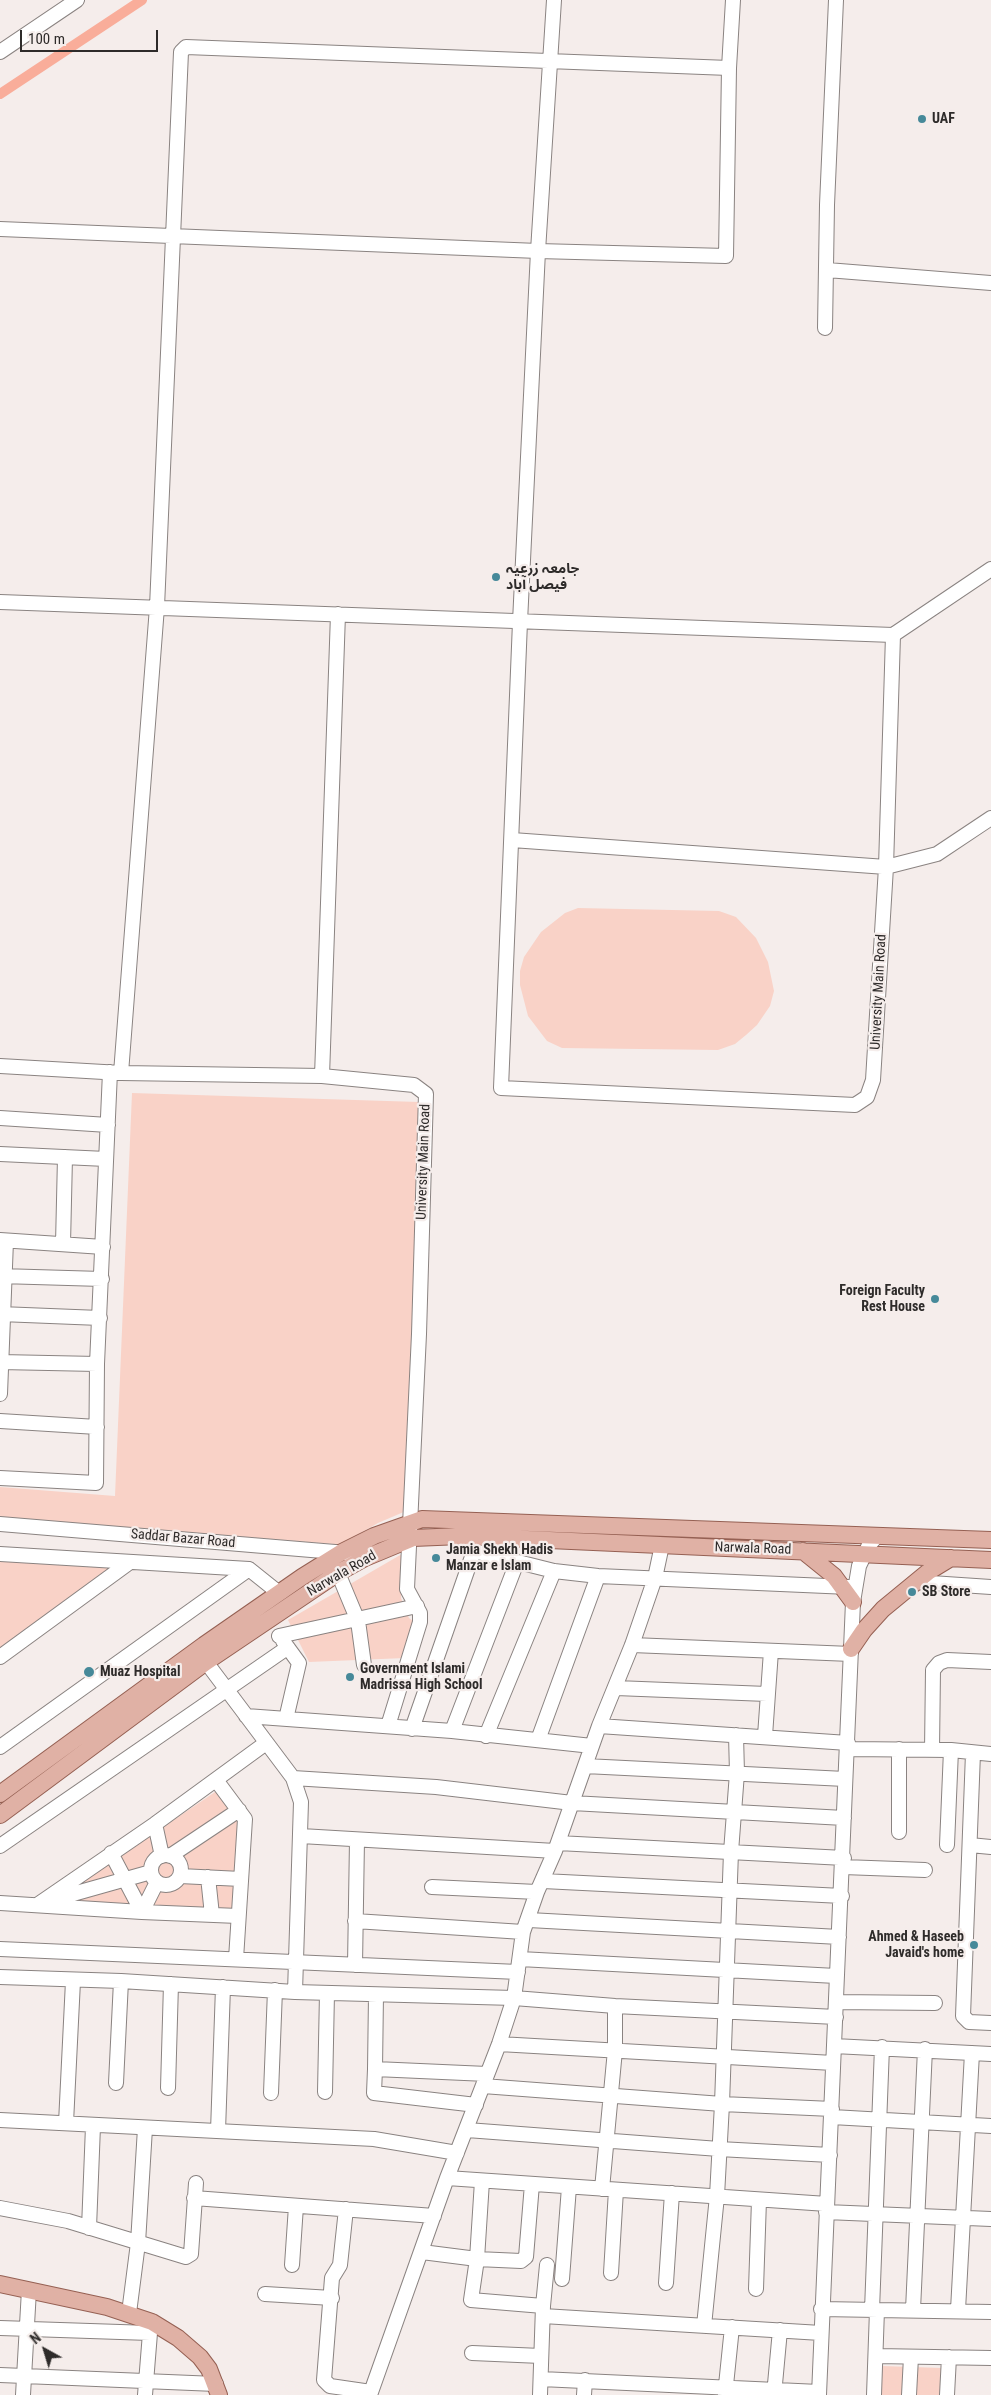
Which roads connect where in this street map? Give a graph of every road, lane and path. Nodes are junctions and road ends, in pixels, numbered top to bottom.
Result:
1 (77, 0) edge
2 (554, 0) edge
3 (733, 0) edge
4 (836, 0) edge
5 (0, 52) edge
6 (551, 62) junction
7 (729, 68) junction
8 (0, 229) edge
9 (174, 238) junction
10 (538, 251) junction
11 (827, 270) junction
12 (991, 283) edge
13 (825, 328) dead end
14 (991, 569) edge
15 (0, 602) edge
16 (157, 607) junction
17 (338, 614) junction
18 (520, 622) junction
19 (893, 635) junction
20 (991, 818) edge
21 (512, 840) junction
22 (886, 867) junction
23 (0, 1066) edge
24 (116, 1073) junction
25 (322, 1076) junction
26 (0, 1118) edge
27 (108, 1125) junction
28 (0, 1154) edge
29 (65, 1157) junction
30 (106, 1159) junction
31 (3, 1241) edge
32 (64, 1244) junction
33 (103, 1246) junction
34 (2, 1276) edge
35 (102, 1279) junction
36 (1, 1314) edge
37 (100, 1318) junction
38 (1, 1362) edge
39 (97, 1364) junction
40 (0, 1394) edge
41 (0, 1421) edge
42 (97, 1427) junction
43 (0, 1478) edge
44 (411, 1523) junction
45 (0, 1524) edge
46 (877, 1536) junction
47 (408, 1540) junction
48 (991, 1540) edge
49 (662, 1545) junction
50 (803, 1551) junction
51 (342, 1552) junction
52 (0, 1554) edge
53 (863, 1555) junction
54 (365, 1558) junction
55 (951, 1558) junction
56 (991, 1560) edge
57 (130, 1562) junction
58 (517, 1562) junction
59 (249, 1569) junction
60 (554, 1571) junction
61 (338, 1573) junction
62 (598, 1576) junction
63 (655, 1578) junction
64 (916, 1582) junction
65 (991, 1587) edge
66 (851, 1592) junction
67 (279, 1593) junction
68 (417, 1606) junction
69 (267, 1621) junction
70 (358, 1621) junction
71 (283, 1642) junction
72 (632, 1645) junction
73 (771, 1651) junction
74 (851, 1651) junction
75 (0, 1657) edge
76 (206, 1662) junction
77 (991, 1662) edge
78 (364, 1665) dead end
79 (616, 1688) junction
80 (227, 1690) junction
81 (767, 1694) junction
82 (246, 1716) junction
83 (286, 1719) junction
84 (388, 1726) junction
85 (599, 1726) junction
86 (412, 1728) junction
87 (452, 1731) junction
88 (736, 1735) junction
89 (486, 1736) junction
90 (765, 1736) junction
91 (538, 1740) junction
92 (266, 1743) junction
93 (592, 1746) junction
94 (848, 1746) junction
95 (0, 1748) edge
96 (900, 1749) junction
97 (932, 1750) junction
98 (951, 1750) junction
99 (973, 1754) junction
100 (991, 1754) edge
101 (585, 1766) junction
102 (737, 1773) junction
103 (293, 1778) junction
104 (845, 1779) junction
105 (216, 1780) junction
106 (0, 1794) edge
107 (572, 1804) junction
108 (238, 1810) junction
109 (734, 1813) junction
110 (0, 1815) edge
111 (844, 1818) junction
112 (154, 1824) junction
113 (899, 1832) dead end
114 (301, 1836) junction
115 (357, 1840) junction
116 (947, 1845) dead end
117 (970, 1845) junction
118 (0, 1846) edge
119 (991, 1846) edge
120 (556, 1847) junction
121 (731, 1852) junction
122 (111, 1853) junction
123 (166, 1856) junction
124 (843, 1862) junction
125 (925, 1870) dead end
126 (180, 1876) junction
127 (154, 1877) junction
128 (208, 1877) junction
129 (241, 1879) junction
130 (125, 1880) junction
131 (432, 1886) dead end
132 (540, 1886) junction
133 (731, 1891) junction
134 (842, 1896) junction
135 (0, 1903) edge
136 (36, 1905) junction
137 (142, 1912) junction
138 (212, 1915) junction
139 (238, 1916) junction
140 (355, 1921) junction
141 (526, 1926) junction
142 (729, 1932) junction
143 (839, 1937) junction
144 (0, 1949) edge
145 (236, 1959) junction
146 (297, 1962) junction
147 (355, 1965) junction
148 (519, 1965) junction
149 (727, 1971) junction
150 (836, 1976) junction
151 (0, 1977) edge
152 (73, 1981) junction
153 (121, 1981) junction
154 (171, 1984) junction
155 (223, 1987) junction
156 (275, 1990) junction
157 (295, 1992) junction
158 (327, 1993) junction
159 (376, 1995) junction
160 (514, 1998) junction
161 (836, 2002) junction
162 (935, 2002) dead end
163 (615, 2006) junction
164 (727, 2010) junction
165 (836, 2018) junction
166 (991, 2023) edge
167 (499, 2044) junction
168 (834, 2046) junction
169 (882, 2048) junction
170 (925, 2049) junction
171 (615, 2050) junction
172 (972, 2053) junction
173 (991, 2054) edge
174 (724, 2056) junction
175 (833, 2063) junction
176 (375, 2069) junction
177 (485, 2080) junction
178 (116, 2083) dead end
179 (168, 2088) dead end
180 (325, 2092) dead end
181 (271, 2093) dead end
182 (611, 2096) junction
183 (722, 2104) junction
184 (476, 2105) junction
185 (832, 2113) junction
186 (0, 2120) edge
187 (878, 2120) junction
188 (921, 2122) junction
189 (66, 2123) junction
190 (968, 2125) junction
191 (93, 2126) junction
192 (991, 2126) edge
193 (145, 2128) junction
194 (218, 2130) junction
195 (467, 2130) junction
196 (606, 2141) junction
197 (719, 2150) junction
198 (457, 2153) junction
199 (830, 2155) junction
200 (447, 2178) junction
201 (482, 2181) junction
202 (196, 2183) dead end
203 (532, 2184) junction
204 (569, 2187) junction
205 (609, 2189) junction
206 (672, 2194) junction
207 (716, 2196) junction
208 (194, 2198) junction
209 (759, 2200) junction
210 (296, 2206) junction
211 (0, 2208) edge
212 (827, 2208) junction
213 (346, 2209) junction
214 (874, 2215) junction
215 (434, 2216) junction
216 (917, 2216) junction
217 (963, 2218) junction
218 (991, 2219) edge
219 (89, 2228) junction
220 (138, 2243) junction
221 (422, 2252) junction
222 (477, 2259) junction
223 (292, 2265) dead end
224 (547, 2265) dead end
225 (611, 2273) dead end
226 (562, 2279) dead end
227 (666, 2283) dead end
228 (0, 2284) edge
229 (756, 2289) dead end
230 (29, 2290) junction
231 (265, 2294) dead end
232 (332, 2298) junction
233 (821, 2309) junction
234 (874, 2310) junction
235 (913, 2310) junction
236 (958, 2310) junction
237 (543, 2311) junction
238 (991, 2312) edge
239 (129, 2313) junction
240 (704, 2326) junction
241 (151, 2327) junction
242 (732, 2327) junction
243 (0, 2328) edge
244 (25, 2330) junction
245 (780, 2330) junction
246 (821, 2333) junction
247 (472, 2353) dead end
248 (541, 2356) junction
249 (877, 2356) junction
250 (912, 2357) junction
251 (949, 2357) junction
252 (991, 2358) edge
253 (0, 2375) edge
254 (25, 2376) junction
255 (540, 2378) junction
256 (584, 2380) junction
257 (145, 2388) edge
258 (626, 2389) edge
259 (218, 2390) edge
260 (675, 2390) edge
261 (725, 2391) edge
262 (370, 2393) edge
263 (774, 2393) edge
264 (819, 2393) edge
265 (23, 2395) edge
266 (540, 2395) edge
267 (584, 2395) edge
268 (874, 2395) edge
269 (909, 2395) edge
270 (947, 2395) edge

1 - 5 street
2 - 6 street
3 - 7 street
4 - 11 street
6 - 7 street
6 - 9 street
6 - 10 street
7 - 10 street
8 - 9 street
9 - 10 street
9 - 16 street
10 - 18 street
11 - 12 street
11 - 13 street
14 - 19 street
15 - 16 street
16 - 17 street
16 - 24 street
17 - 18 street
17 - 25 street
18 - 19 street
18 - 21 street
19 - 22 street, University Main Road
20 - 22 street
21 - 22 street
21 - 22 street, University Main Road
23 - 24 street, University Main Road
24 - 25 street, University Main Road
24 - 27 street
25 - 44 street, University Main Road
26 - 27 street
27 - 30 street
28 - 29 street
29 - 30 street
29 - 32 street
30 - 33 street
31 - 32 street
31 - 34 street
32 - 33 street
33 - 35 street
34 - 35 street
34 - 36 street
35 - 37 street
36 - 37 street
36 - 38 street
37 - 39 street
38 - 39 street
38 - 40 street
39 - 42 street
41 - 42 street
42 - 43 street
44 - 46 main road, Narwala Road
44 - 47 street, University Main Road
44 - 51 main road, Narwala Road
45 - 51 street, Saddar Bazar Road
46 - 48 main road, Narwala Road
46 - 53 street
47 - 49 main road, Narwala Road
47 - 54 main road, Narwala Road
47 - 68 street, University Main Road
49 - 50 main road, Narwala Road
49 - 63 street
50 - 53 main road, Narwala Road
50 - 66 main road
51 - 54 street, Saddar Bazar Road
51 - 67 main road, Narwala Road
52 - 57 street
53 - 55 main road, Narwala Road
53 - 66 street
54 - 61 main road, Narwala Road
55 - 56 main road, Narwala Road
55 - 64 main road
57 - 59 street
57 - 75 street
58 - 60 street
58 - 86 street
58 - 87 street
59 - 67 street
59 - 95 street
60 - 62 street
60 - 89 street
61 - 69 main road, Narwala Road
61 - 70 street
62 - 63 street
62 - 91 street
63 - 66 street
63 - 72 street
64 - 65 street
64 - 74 main road
66 - 74 street
67 - 106 main road, Narwala Road
68 - 70 street
68 - 84 street
69 - 71 street
69 - 76 main road, Narwala Road
70 - 71 street
70 - 78 street
71 - 80 street
71 - 83 street
72 - 73 street
72 - 79 street
73 - 74 street
73 - 81 street
74 - 94 street
76 - 80 street
76 - 110 main road, Narwala Road
77 - 97 street
79 - 81 street
79 - 85 street
80 - 82 street
80 - 118 street
81 - 90 street
82 - 83 street
82 - 92 street
83 - 84 street
84 - 86 street
85 - 88 street
85 - 93 street
86 - 87 street
87 - 89 street
88 - 90 street
88 - 102 street
89 - 91 street
90 - 94 street
91 - 93 street
92 - 103 street
92 - 105 street
93 - 101 street
94 - 96 street
94 - 104 street
96 - 97 street
96 - 113 street
97 - 98 street
98 - 99 street
98 - 116 street
99 - 100 street
99 - 117 street
101 - 102 street
101 - 107 street
102 - 104 street
102 - 109 street
103 - 107 street
103 - 114 street
104 - 111 street
105 - 108 street
105 - 112 street
107 - 109 street
107 - 120 street
108 - 123 street
108 - 129 street
109 - 111 street
109 - 121 street
111 - 124 street
112 - 122 street
112 - 123 street
114 - 115 street
114 - 146 street
115 - 120 street
115 - 140 street
117 - 119 street
117 - 166 street
120 - 121 street
120 - 132 street
121 - 124 street
121 - 133 street
122 - 130 street
122 - 136 street
123 - 126 street
123 - 127 street
124 - 125 street
124 - 134 street
126 - 127 street
126 - 128 street
127 - 130 street
127 - 137 street
128 - 129 street
128 - 138 street
129 - 139 street
130 - 136 street
130 - 137 street
131 - 132 street
132 - 133 street
132 - 141 street
133 - 134 street
133 - 142 street
134 - 143 street
135 - 136 street
136 - 137 street
137 - 138 street
138 - 139 street
139 - 145 street
140 - 141 street
140 - 147 street
141 - 142 street
141 - 148 street
142 - 143 street
142 - 149 street
143 - 150 street
144 - 145 street
145 - 146 street
146 - 147 street
146 - 157 street
147 - 148 street
148 - 149 street
148 - 160 street
149 - 150 street
149 - 164 street
150 - 161 street
151 - 152 street
152 - 153 street
152 - 189 street
153 - 154 street
153 - 178 street
154 - 155 street
154 - 179 street
155 - 156 street
155 - 194 street
156 - 157 street
156 - 181 street
157 - 158 street
158 - 159 street
158 - 180 street
159 - 160 street
159 - 176 street
160 - 163 street
160 - 167 street
161 - 162 street
161 - 165 street
163 - 164 street
163 - 171 street
164 - 165 street
164 - 174 street
165 - 168 street
167 - 171 street
167 - 177 street
168 - 169 street
168 - 175 street
169 - 170 street
169 - 187 street
170 - 172 street
170 - 188 street
171 - 174 street
171 - 182 street
172 - 173 street
172 - 190 street
174 - 175 street
174 - 183 street
175 - 185 street
176 - 177 street
176 - 184 street
177 - 182 street
177 - 184 street
182 - 183 street
182 - 196 street
183 - 185 street
183 - 197 street
184 - 195 street
185 - 187 street
185 - 199 street
186 - 189 street
187 - 188 street
187 - 214 street
188 - 190 street
188 - 216 street
189 - 191 street
190 - 192 street
190 - 217 street
191 - 193 street
191 - 219 street
193 - 194 street
193 - 220 street
194 - 198 street
195 - 196 street
195 - 198 street
196 - 197 street
196 - 205 street
197 - 199 street
197 - 207 street
198 - 200 street
199 - 212 street
200 - 201 street
200 - 215 street
201 - 203 street
201 - 222 street
202 - 208 street
203 - 204 street
203 - 222 street
204 - 205 street
204 - 226 street
205 - 206 street
205 - 225 street
206 - 207 street
206 - 227 street
207 - 209 street
207 - 240 street
208 - 210 street
208 - 220 street
209 - 212 street
209 - 229 street
210 - 213 street
210 - 223 street
211 - 219 street
212 - 214 street
212 - 233 street
213 - 215 street
213 - 232 street
214 - 216 street
214 - 234 street
215 - 221 street
216 - 217 street
216 - 235 street
217 - 218 street
217 - 236 street
219 - 220 street
220 - 239 street
221 - 222 street
221 - 262 street
222 - 237 street
224 - 237 street
228 - 230 main road
230 - 239 main road
230 - 244 street
231 - 232 street
232 - 262 street
233 - 234 street
233 - 246 street
234 - 235 street
234 - 249 street
235 - 236 street
236 - 238 street
237 - 240 street
237 - 248 street
239 - 241 main road
240 - 242 street
241 - 244 street
241 - 257 street
241 - 259 main road
242 - 245 street
242 - 261 street
243 - 244 street
244 - 254 street
245 - 246 street
245 - 263 street
246 - 264 street
247 - 248 street
248 - 255 street
249 - 250 street
249 - 268 street
250 - 251 street
250 - 269 street
251 - 252 street
251 - 270 street
253 - 254 street
254 - 257 street
254 - 265 street
255 - 256 street
255 - 266 street
256 - 258 street
256 - 267 street
257 - 259 street
258 - 260 street
260 - 261 street
261 - 263 street
263 - 264 street

